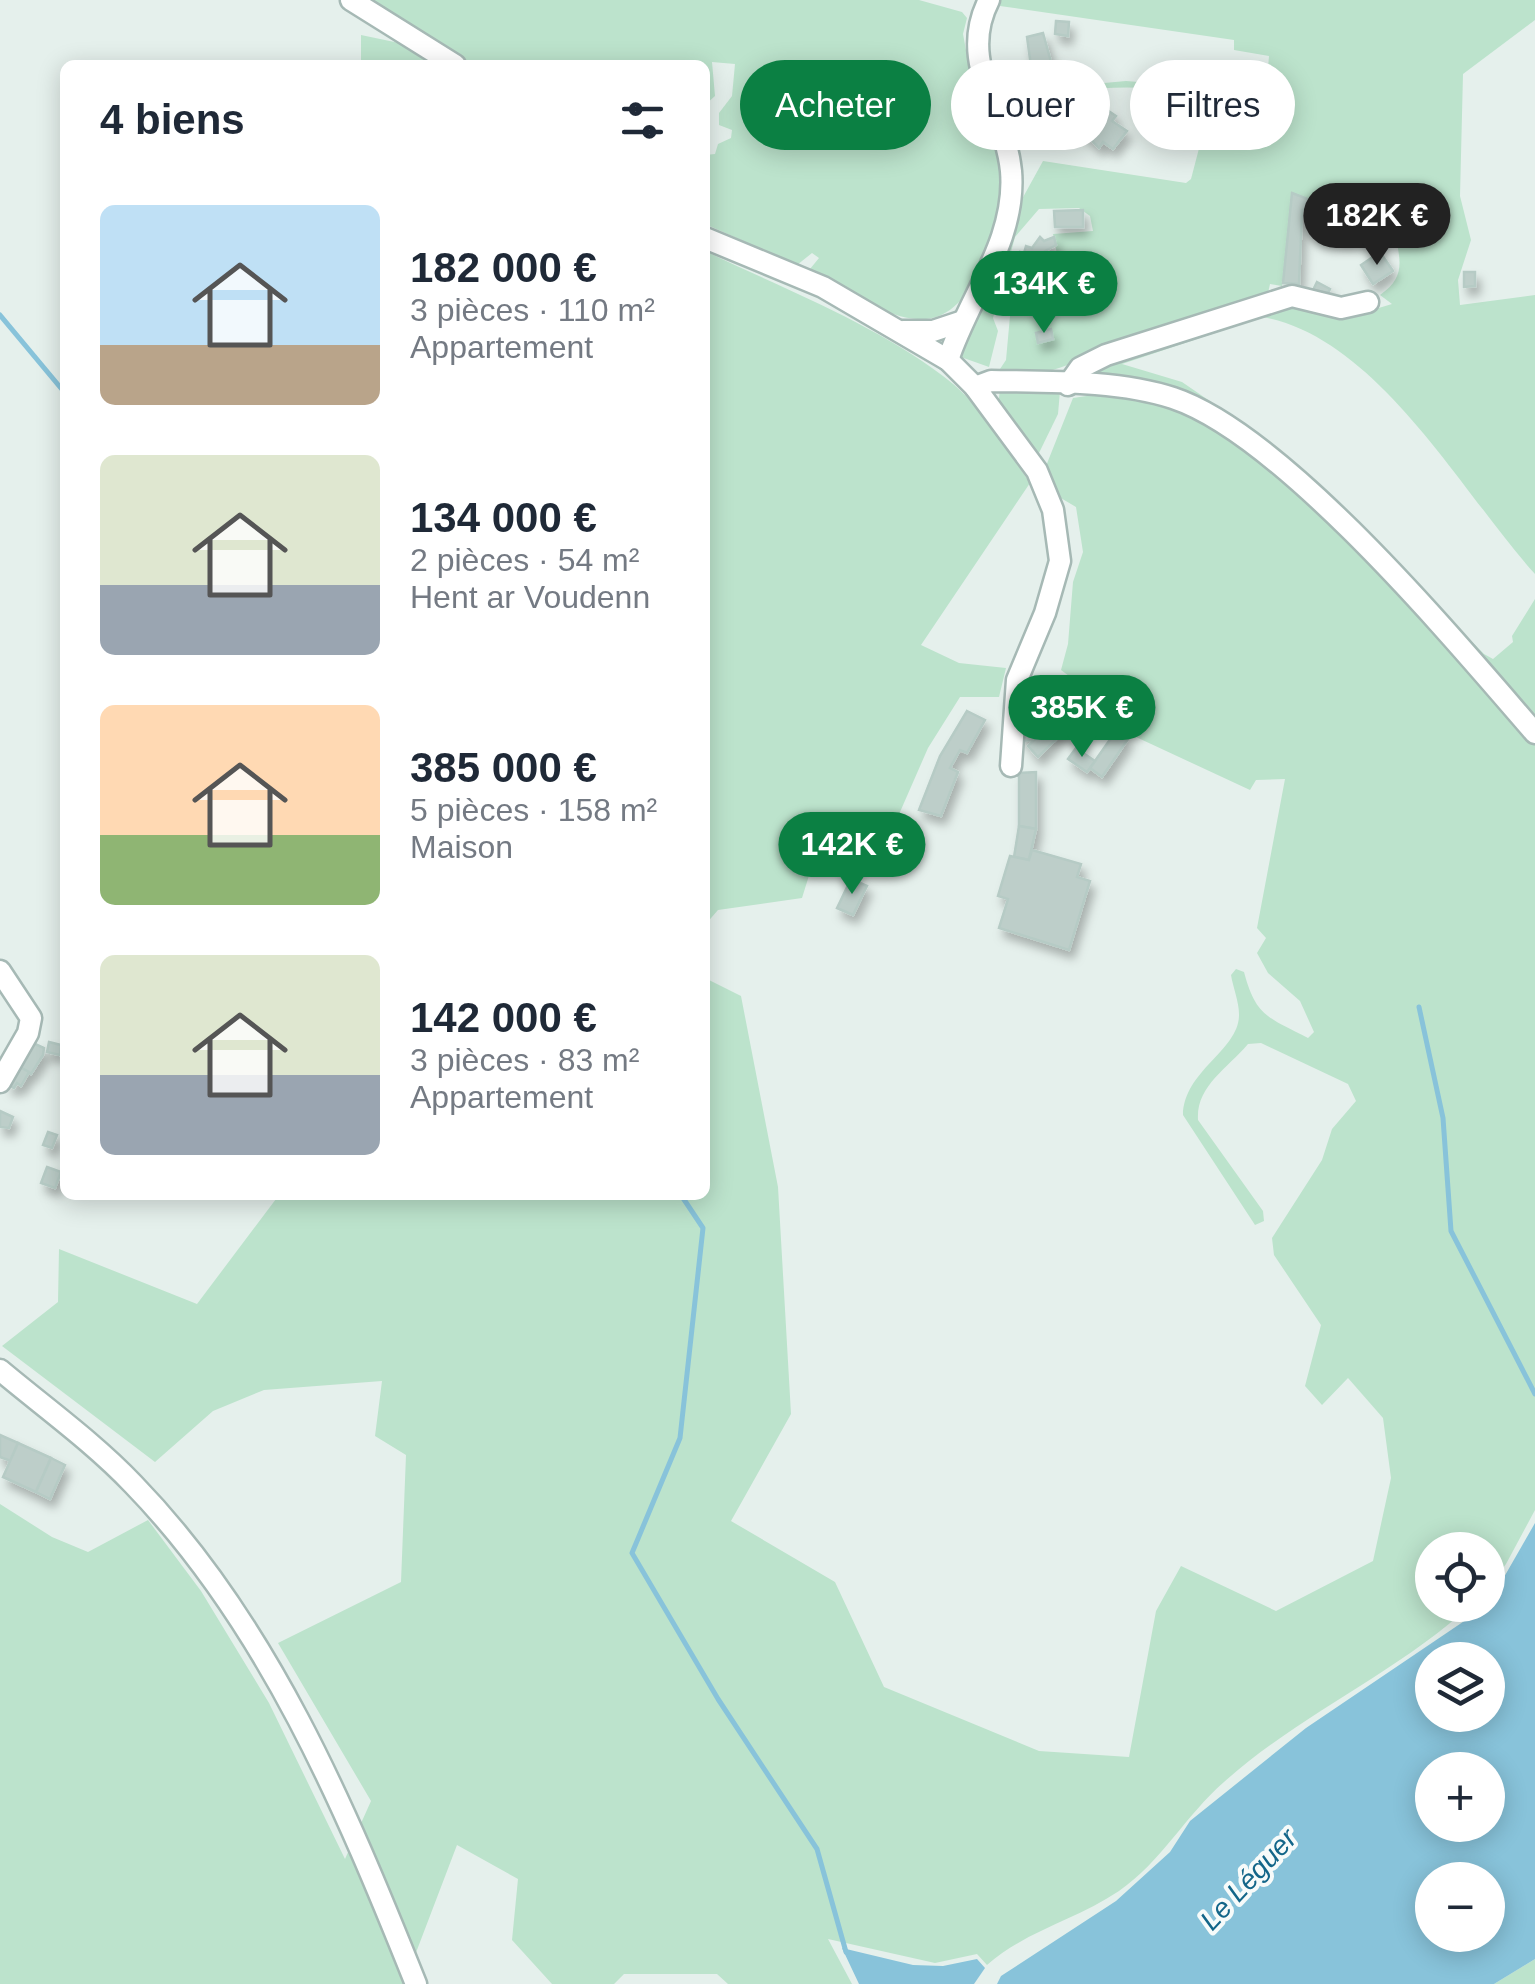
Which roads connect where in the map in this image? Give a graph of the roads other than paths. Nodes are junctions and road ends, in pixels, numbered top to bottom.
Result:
1 (351, 0) edge
2 (989, 0) edge
3 (446, 60) edge
4 (710, 240) edge
5 (1368, 302) dead end
6 (964, 321) junction
7 (897, 330) junction
8 (948, 360) junction
9 (1068, 384) junction
10 (975, 387) junction
11 (1535, 733) edge
12 (1011, 766) dead end
13 (0, 971) edge
14 (0, 1082) edge
15 (0, 1370) edge
16 (416, 1984) edge

1 - 3 street
2 - 6 street
4 - 7 street
5 - 9 street
6 - 7 street
6 - 8 street
7 - 8 street
8 - 10 street
9 - 10 street
9 - 11 street
10 - 12 street
13 - 14 street
15 - 16 street

